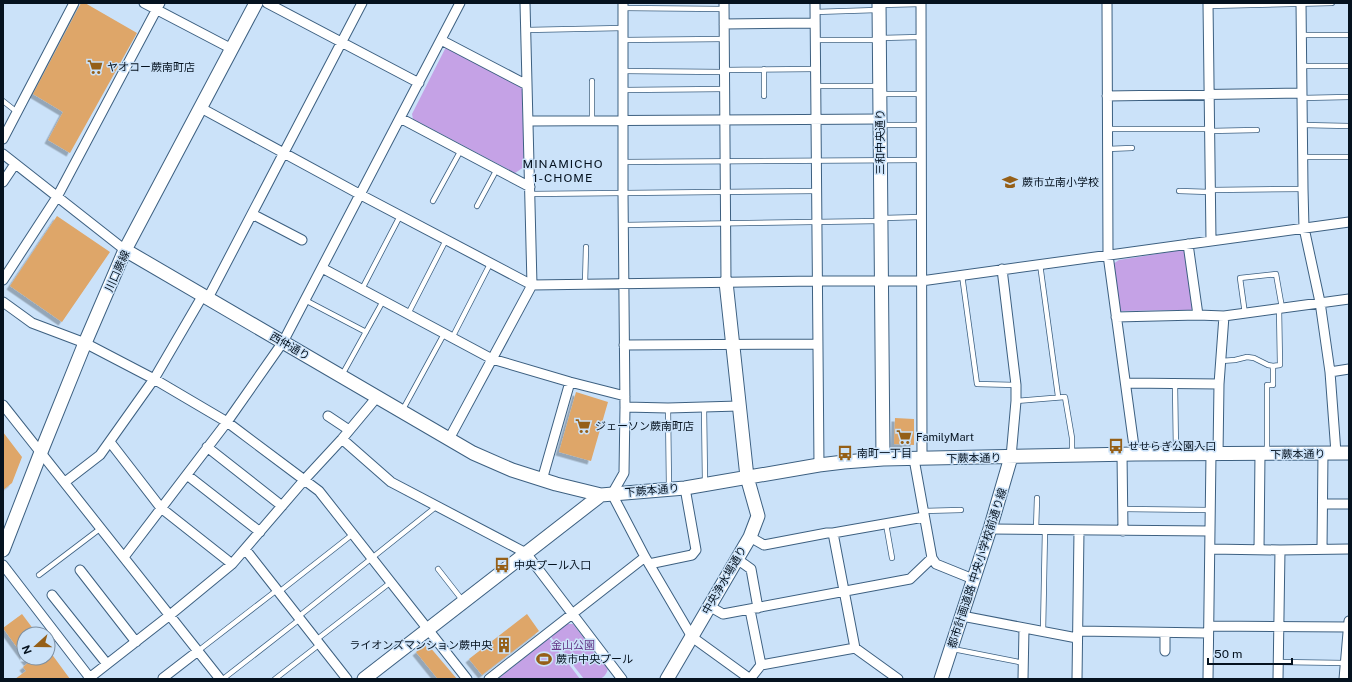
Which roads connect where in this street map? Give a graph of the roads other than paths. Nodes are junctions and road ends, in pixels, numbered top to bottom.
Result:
1 (74, 3) edge
2 (144, 3) edge
3 (256, 3) edge
4 (267, 3) edge
5 (362, 3) edge
6 (460, 3) edge
7 (525, 3) edge
8 (1107, 3) edge
9 (1301, 3) edge
10 (1332, 3) edge
11 (921, 4) edge
12 (1208, 5) edge
13 (159, 6) edge
14 (623, 6) edge
15 (724, 6) edge
16 (879, 6) edge
17 (815, 7) edge
18 (815, 23) junction
19 (724, 24) junction
20 (623, 28) junction
21 (526, 30) junction
22 (1302, 35) junction
23 (1349, 35) edge
24 (920, 37) junction
25 (724, 39) junction
26 (879, 39) junction
27 (441, 40) junction
28 (623, 40) junction
29 (815, 40) junction
30 (342, 42) junction
31 (232, 49) junction
32 (1302, 66) junction
33 (1349, 66) edge
34 (815, 69) junction
35 (764, 70) junction
36 (724, 71) junction
37 (623, 72) junction
38 (592, 81) dead end
39 (419, 83) junction
40 (527, 85) junction
41 (816, 86) junction
42 (724, 89) junction
43 (623, 90) junction
44 (880, 90) junction
45 (921, 94) junction
46 (1209, 95) junction
47 (1302, 95) junction
48 (764, 96) dead end
49 (1108, 96) junction
50 (1349, 97) edge
51 (3, 101) edge
52 (201, 108) junction
53 (17, 112) junction
54 (400, 118) junction
55 (724, 120) junction
56 (816, 120) junction
57 (528, 121) junction
58 (592, 121) junction
59 (623, 121) junction
60 (880, 122) junction
61 (921, 125) junction
62 (1303, 126) junction
63 (1349, 126) edge
64 (1107, 129) junction
65 (1209, 130) junction
66 (1258, 130) dead end
67 (3, 139) edge
68 (1132, 148) dead end
69 (1107, 149) junction
70 (461, 150) junction
71 (284, 153) junction
72 (3, 154) edge
73 (1303, 157) junction
74 (1349, 157) edge
75 (816, 160) junction
76 (880, 160) junction
77 (921, 160) junction
78 (725, 161) junction
79 (623, 162) junction
80 (15, 164) junction
81 (497, 169) junction
82 (3, 182) edge
83 (1303, 188) junction
84 (530, 190) junction
85 (817, 191) junction
86 (1179, 191) dead end
87 (1210, 191) junction
88 (623, 192) junction
89 (725, 192) junction
90 (360, 195) junction
91 (57, 197) junction
92 (433, 201) dead end
93 (477, 206) dead end
94 (252, 214) junction
95 (400, 216) junction
96 (921, 217) junction
97 (880, 220) junction
98 (817, 222) junction
99 (1349, 222) edge
100 (725, 223) junction
101 (624, 225) junction
102 (1304, 228) junction
103 (302, 240) dead end
104 (446, 240) junction
105 (1211, 241) junction
106 (1188, 244) junction
107 (586, 247) dead end
108 (125, 250) junction
109 (1108, 254) junction
110 (490, 264) junction
111 (1040, 264) junction
112 (322, 268) junction
113 (1002, 269) junction
114 (962, 275) junction
115 (3, 280) edge
116 (817, 281) junction
117 (881, 281) junction
118 (921, 281) junction
119 (726, 282) junction
120 (585, 284) junction
121 (624, 284) junction
122 (532, 285) junction
123 (362, 289) junction
124 (205, 296) junction
125 (1349, 299) edge
126 (305, 300) junction
127 (383, 301) junction
128 (3, 302) edge
129 (1320, 302) junction
130 (1280, 308) junction
131 (408, 314) junction
132 (1244, 314) junction
133 (1198, 315) junction
134 (1224, 316) junction
135 (1116, 317) junction
136 (366, 332) junction
137 (448, 336) junction
138 (283, 342) junction
139 (85, 343) junction
140 (732, 344) junction
141 (818, 344) junction
142 (624, 345) junction
143 (492, 359) junction
144 (1221, 361) junction
145 (1273, 366) junction
146 (1349, 368) edge
147 (1330, 372) junction
148 (342, 376) junction
149 (154, 379) junction
150 (570, 382) junction
151 (1126, 383) junction
152 (1175, 384) junction
153 (1219, 384) junction
154 (1016, 385) junction
155 (377, 396) junction
156 (625, 396) junction
157 (1058, 396) junction
158 (1016, 401) junction
159 (3, 405) edge
160 (739, 406) junction
161 (625, 407) junction
162 (704, 407) junction
163 (668, 408) junction
164 (402, 411) junction
165 (328, 416) dead end
166 (227, 422) junction
167 (349, 430) junction
168 (342, 439) junction
169 (449, 439) junction
170 (110, 442) junction
171 (207, 448) junction
172 (41, 452) junction
173 (1336, 453) edge
174 (1129, 454) junction
175 (1176, 454) junction
176 (1214, 454) junction
177 (1263, 454) junction
178 (1072, 455) junction
179 (1011, 457) junction
180 (883, 459) junction
181 (918, 459) junction
182 (818, 466) junction
183 (187, 475) junction
184 (747, 477) junction
185 (305, 480) junction
186 (542, 480) junction
187 (65, 482) junction
188 (705, 484) junction
189 (685, 488) junction
190 (669, 489) junction
191 (607, 494) junction
192 (1037, 498) dead end
193 (1323, 504) junction
194 (1349, 504) edge
195 (282, 506) junction
196 (437, 506) junction
197 (161, 508) junction
198 (1122, 509) junction
199 (961, 510) dead end
200 (1210, 510) junction
201 (924, 514) junction
202 (886, 524) junction
203 (101, 528) junction
204 (990, 529) junction
205 (1041, 530) junction
206 (1079, 531) junction
207 (1122, 531) junction
208 (1210, 531) junction
209 (260, 532) junction
210 (353, 534) junction
211 (833, 534) junction
212 (750, 538) junction
213 (1322, 548) junction
214 (245, 549) junction
215 (1210, 549) junction
216 (1349, 549) edge
217 (3, 550) edge
218 (1259, 550) junction
219 (1280, 550) junction
220 (526, 554) junction
221 (124, 557) junction
222 (372, 558) junction
223 (892, 558) dead end
224 (932, 558) junction
225 (736, 559) junction
226 (647, 560) junction
227 (232, 564) junction
228 (3, 565) edge
229 (438, 569) dead end
230 (80, 570) dead end
231 (39, 576) dead end
232 (973, 580) junction
233 (391, 582) junction
234 (278, 591) junction
235 (844, 592) junction
236 (52, 594) dead end
237 (464, 602) junction
238 (709, 606) junction
239 (754, 609) junction
240 (572, 614) junction
241 (170, 615) junction
242 (962, 616) junction
243 (299, 618) junction
244 (1349, 621) edge
245 (1278, 627) junction
246 (1349, 627) edge
247 (1024, 628) junction
248 (428, 629) junction
249 (1208, 630) junction
250 (1043, 632) junction
251 (1165, 633) junction
252 (1078, 635) junction
253 (692, 637) junction
254 (136, 642) junction
255 (318, 642) junction
256 (855, 648) junction
257 (951, 649) junction
258 (198, 651) junction
259 (1164, 652) dead end
260 (1279, 662) junction
261 (1024, 663) junction
262 (1345, 663) junction
263 (107, 664) junction
264 (761, 665) junction
265 (618, 677) edge
266 (91, 678) edge
267 (162, 678) edge
268 (220, 679) edge
269 (275, 679) edge
270 (347, 679) edge
271 (364, 679) edge
272 (468, 679) edge
273 (489, 679) edge
274 (668, 679) edge
275 (898, 679) edge
276 (941, 679) edge
277 (1023, 679) edge
278 (1077, 679) edge
279 (1208, 679) edge
280 (1278, 679) edge
281 (1344, 679) edge

1 - 53 street
2 - 13 street
3 - 31 street, 川口蕨線
4 - 30 street
5 - 30 street
6 - 27 street
7 - 21 street
8 - 49 street
9 - 10 lane
9 - 12 lane
9 - 22 street
11 - 16 lane
11 - 24 street
12 - 46 street
13 - 31 street
13 - 91 street
14 - 15 lane
14 - 20 street
15 - 19 street
16 - 17 lane
16 - 26 street, 三和中央通り
17 - 18 street
18 - 19 street
18 - 29 street
19 - 25 street
20 - 21 lane
20 - 28 street
21 - 40 street
22 - 23 lane
22 - 32 street
24 - 26 lane
24 - 45 street
25 - 28 lane
25 - 36 street
26 - 29 lane
26 - 44 street, 三和中央通り
27 - 39 street
27 - 40 street
28 - 37 street
29 - 34 street
30 - 39 street
30 - 71 street
31 - 52 street, 川口蕨線
32 - 33 lane
32 - 47 street
34 - 35 lane
34 - 41 street
35 - 36 lane
35 - 48 lane
36 - 37 lane
36 - 42 street
37 - 43 street
38 - 58 lane
39 - 54 street
40 - 57 street
41 - 44 lane
41 - 56 street
42 - 43 lane
42 - 55 street
43 - 59 street
44 - 45 lane
44 - 60 street, 三和中央通り
45 - 61 street
46 - 47 street
46 - 49 street
46 - 65 street
47 - 50 lane
47 - 62 street
49 - 64 street
51 - 53 lane
52 - 71 street
52 - 108 street, 川口蕨線
53 - 67 street
54 - 70 street
54 - 90 street
55 - 56 street
55 - 59 street
55 - 78 street
56 - 60 street
56 - 75 street
57 - 58 street
57 - 84 street
58 - 59 street
59 - 79 street
60 - 61 lane
60 - 76 street, 三和中央通り
61 - 77 street
62 - 63 lane
62 - 73 street
64 - 65 lane
64 - 69 street
65 - 66 lane
65 - 87 street
68 - 69 lane
69 - 109 street
70 - 81 street
70 - 92 lane
71 - 90 street
71 - 94 street
72 - 80 street, 西仲通り
73 - 74 lane
73 - 83 street
75 - 76 lane
75 - 78 lane
75 - 85 street
76 - 77 lane
76 - 97 street, 三和中央通り
77 - 96 street
78 - 79 lane
78 - 89 street
79 - 88 street
80 - 82 street
80 - 91 street, 西仲通り
81 - 84 street
81 - 93 lane
83 - 87 lane
83 - 102 street
84 - 88 lane
84 - 122 street
85 - 89 lane
85 - 98 street
86 - 87 lane
87 - 105 street
88 - 89 lane
88 - 101 street
89 - 100 street
90 - 95 street
90 - 112 street
91 - 108 street, 西仲通り
91 - 115 street
94 - 103 street
94 - 124 street
95 - 104 street
95 - 123 lane
96 - 97 lane
96 - 118 street
97 - 98 lane
97 - 117 street, 三和中央通り
98 - 100 lane
98 - 116 street
99 - 102 street
100 - 101 lane
100 - 119 street
101 - 121 street
102 - 105 street
102 - 129 street
104 - 110 street
104 - 131 lane
105 - 106 street
106 - 109 street
106 - 133 street
107 - 120 lane
108 - 124 street, 西仲通り
108 - 139 street, 川口蕨線
109 - 111 street
109 - 135 street
110 - 122 street
110 - 137 lane
111 - 113 street
111 - 157 lane
112 - 123 street
112 - 126 street
113 - 114 street
113 - 154 street
114 - 118 street
114 - 154 lane
116 - 117 street
116 - 119 street
116 - 141 street
117 - 118 street
117 - 180 street, 三和中央通り
118 - 181 street
119 - 121 street
119 - 140 street, 中央浄水場通り
120 - 121 street
120 - 122 street
121 - 142 street
122 - 143 street
123 - 127 street
124 - 138 street, 西仲通り
124 - 149 street
125 - 129 street
126 - 136 lane
126 - 138 street
127 - 131 street
127 - 136 lane
128 - 139 street
129 - 130 street
129 - 147 street
130 - 132 street
130 - 132 lane
130 - 145 lane
131 - 137 street
132 - 134 street
133 - 134 street
133 - 135 street
134 - 144 street
135 - 151 street
136 - 148 lane
137 - 143 street
137 - 164 lane
138 - 148 street, 西仲通り
138 - 166 street
139 - 149 street
139 - 172 street, 川口蕨線
140 - 141 street
140 - 142 street
140 - 160 street, 中央浄水場通り
141 - 182 street
142 - 156 street
143 - 150 street
143 - 169 street
144 - 145 lane
144 - 153 street
145 - 177 lane
146 - 147 street
147 - 173 street
148 - 155 street, 西仲通り
149 - 166 street
149 - 170 street
150 - 156 street
150 - 186 street
151 - 152 street
151 - 174 street
152 - 153 street
152 - 175 lane
153 - 176 street
154 - 158 street
155 - 164 street, 西仲通り
155 - 167 street
156 - 161 street
157 - 158 lane
157 - 178 lane
158 - 179 street
159 - 172 street
160 - 162 street
160 - 184 street, 中央浄水場通り
161 - 163 street
161 - 191 street
162 - 163 street
162 - 188 lane
163 - 190 lane
164 - 169 street, 西仲通り
165 - 167 street
166 - 171 street
166 - 185 street
167 - 168 street
168 - 185 street
168 - 196 street
169 - 186 street, 西仲通り
170 - 187 street
170 - 197 street
171 - 183 street
171 - 195 street
172 - 187 street
172 - 217 street, 川口蕨線
173 - 177 street, 下蕨本通り
173 - 193 street
174 - 175 street, 下蕨本通り
174 - 178 street, 下蕨本通り
174 - 198 street
175 - 176 street, 下蕨本通り
176 - 177 street, 下蕨本通り
176 - 200 street
177 - 218 street
178 - 179 street, 下蕨本通り
179 - 181 street, 下蕨本通り
179 - 204 street, 都市計画道路 中央小学校前通り線
180 - 181 street, 下蕨本通り
180 - 182 street, 下蕨本通り
181 - 201 street
182 - 184 street, 下蕨本通り
183 - 197 street
183 - 209 street
184 - 188 street, 下蕨本通り
184 - 212 street, 中央浄水場通り
185 - 195 street
185 - 210 street
186 - 191 street, 西仲通り
187 - 203 street
188 - 189 street, 下蕨本通り
189 - 190 street, 下蕨本通り
189 - 226 street
190 - 191 street, 下蕨本通り
191 - 220 street
191 - 226 street
192 - 205 lane
193 - 194 street
193 - 213 street
195 - 209 street
196 - 220 street
196 - 222 lane
197 - 221 street
197 - 227 street
198 - 200 lane
198 - 207 street
199 - 201 lane
200 - 208 street
201 - 202 street
201 - 224 street
202 - 211 street
202 - 223 lane
203 - 221 street
203 - 231 lane
204 - 205 street
204 - 232 street, 都市計画道路 中央小学校前通り線
205 - 206 street
205 - 250 lane
206 - 207 street
206 - 252 street
207 - 208 street
208 - 215 street
209 - 214 street
210 - 222 street
210 - 234 lane
211 - 212 street
211 - 235 street
212 - 225 street, 中央浄水場通り
213 - 216 street
213 - 219 street
214 - 227 street
214 - 234 street
215 - 218 street
215 - 249 street
218 - 219 street
219 - 245 street
220 - 237 street
220 - 240 street
221 - 241 street
222 - 233 street
222 - 243 lane
224 - 232 street
224 - 235 street
225 - 238 street, 中央浄水場通り
225 - 239 street
226 - 240 street
226 - 253 street
227 - 241 street
228 - 266 street
229 - 237 lane
230 - 254 street
232 - 242 street, 都市計画道路 中央小学校前通り線
233 - 248 street
233 - 255 lane
234 - 243 street
234 - 258 lane
235 - 239 street
235 - 256 street
236 - 263 street
237 - 248 street
238 - 239 street
238 - 253 street, 中央浄水場通り
239 - 264 street
240 - 265 street
240 - 273 street
241 - 254 street
241 - 258 street
242 - 247 street
242 - 257 street, 都市計画道路 中央小学校前通り線
243 - 255 street
243 - 268 lane
244 - 246 street
245 - 246 street
245 - 249 street
245 - 260 street
246 - 262 street
247 - 250 street
247 - 261 street
248 - 271 street
248 - 272 street
249 - 251 street
249 - 279 street
250 - 252 street
251 - 252 street
251 - 259 street
252 - 278 street
253 - 264 street
253 - 274 street, 中央浄水場通り
254 - 263 street
255 - 269 lane
255 - 270 street
256 - 264 street
256 - 275 street
257 - 261 lane
257 - 276 street, 都市計画道路 中央小学校前通り線
258 - 267 street
258 - 268 street
260 - 262 lane
260 - 280 street
261 - 277 street
262 - 281 street
263 - 266 street

